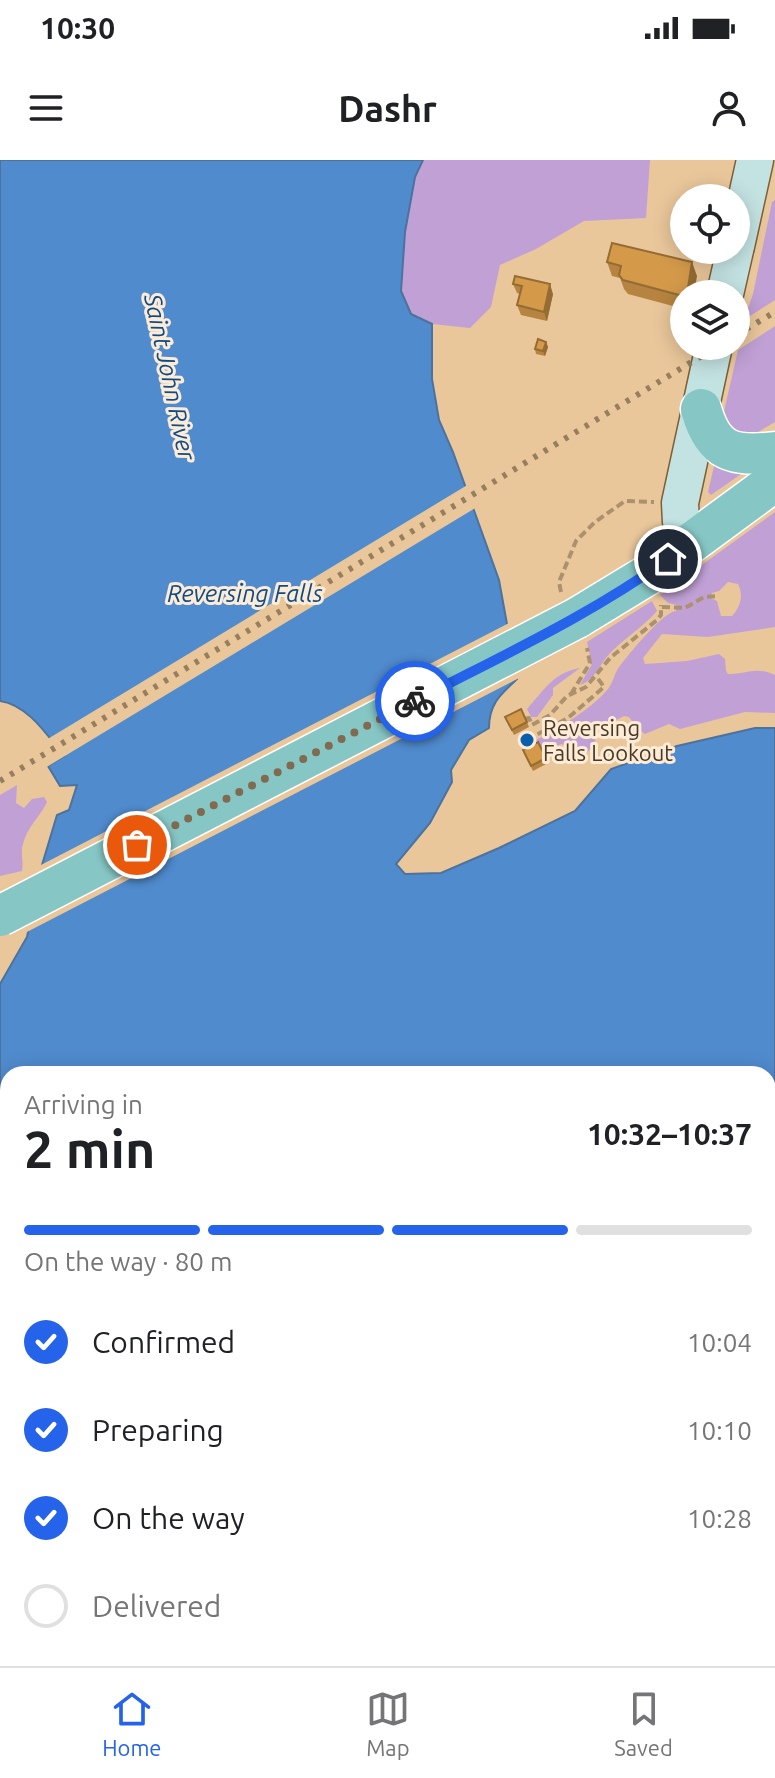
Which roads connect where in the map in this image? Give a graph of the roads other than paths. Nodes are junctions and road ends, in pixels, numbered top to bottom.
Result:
1 (755, 160) edge
2 (750, 184) edge
3 (711, 360) edge
4 (701, 409) junction
5 (775, 452) edge
6 (775, 481) edge
7 (690, 543) junction
8 (0, 916) edge

1 - 2 street
3 - 4 street
4 - 5 main road
4 - 7 street
6 - 7 main road
7 - 8 main road, bridge

